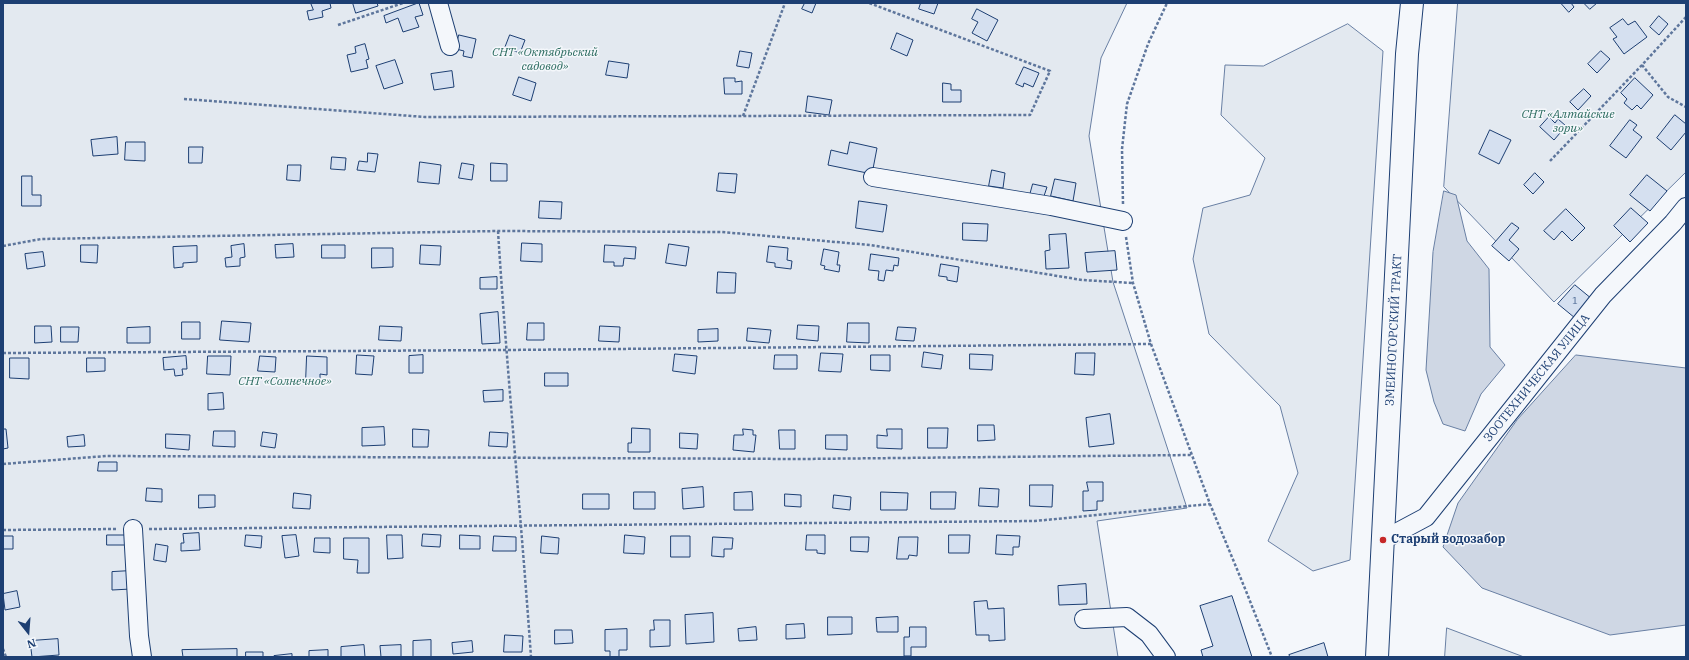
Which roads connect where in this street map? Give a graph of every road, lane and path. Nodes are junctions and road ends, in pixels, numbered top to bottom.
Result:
1 (403, 3) edge
2 (438, 3) edge
3 (785, 3) edge
4 (869, 3) edge
5 (1167, 3) edge
6 (1412, 3) edge
7 (1686, 17) edge
8 (338, 25) dead end
9 (450, 46) dead end
10 (1642, 65) junction
11 (184, 99) dead end
12 (1686, 108) edge
13 (742, 116) junction
14 (1550, 161) dead end
15 (872, 177) dead end
16 (1686, 207) edge
17 (1123, 221) junction
18 (498, 231) junction
19 (3, 246) edge
20 (1133, 283) junction
21 (1152, 344) junction
22 (506, 350) junction
23 (3, 353) edge
24 (1192, 455) junction
25 (515, 457) junction
26 (3, 464) edge
27 (1210, 504) junction
28 (522, 526) junction
29 (133, 529) junction
30 (3, 530) edge
31 (1383, 540) junction
32 (1084, 619) dead end
33 (3, 649) edge
34 (6, 657) edge
35 (142, 657) edge
36 (531, 657) edge
37 (1166, 657) edge
38 (1272, 657) edge
39 (1377, 657) edge

1 - 8 path
2 - 9 street
3 - 13 path
4 - 13 path
5 - 17 path
6 - 31 highway, ЗМЕИНОГОРСКИЙ ТРАКТ
7 - 10 path
10 - 12 path
10 - 14 path
11 - 13 path
15 - 17 street
16 - 31 street, ЗООТЕХНИЧЕСКАЯ УЛИЦА
17 - 20 path
18 - 19 path
18 - 20 path
18 - 22 path
20 - 21 path
21 - 22 path
21 - 24 path
22 - 23 path
22 - 25 path
24 - 25 path
24 - 27 path
25 - 26 path
25 - 28 path
27 - 28 path
27 - 38 path
28 - 29 path
28 - 36 path
29 - 30 path
29 - 35 street
31 - 39 highway, ЗМЕИНОГОРСКИЙ ТРАКТ
32 - 37 street
33 - 34 path

